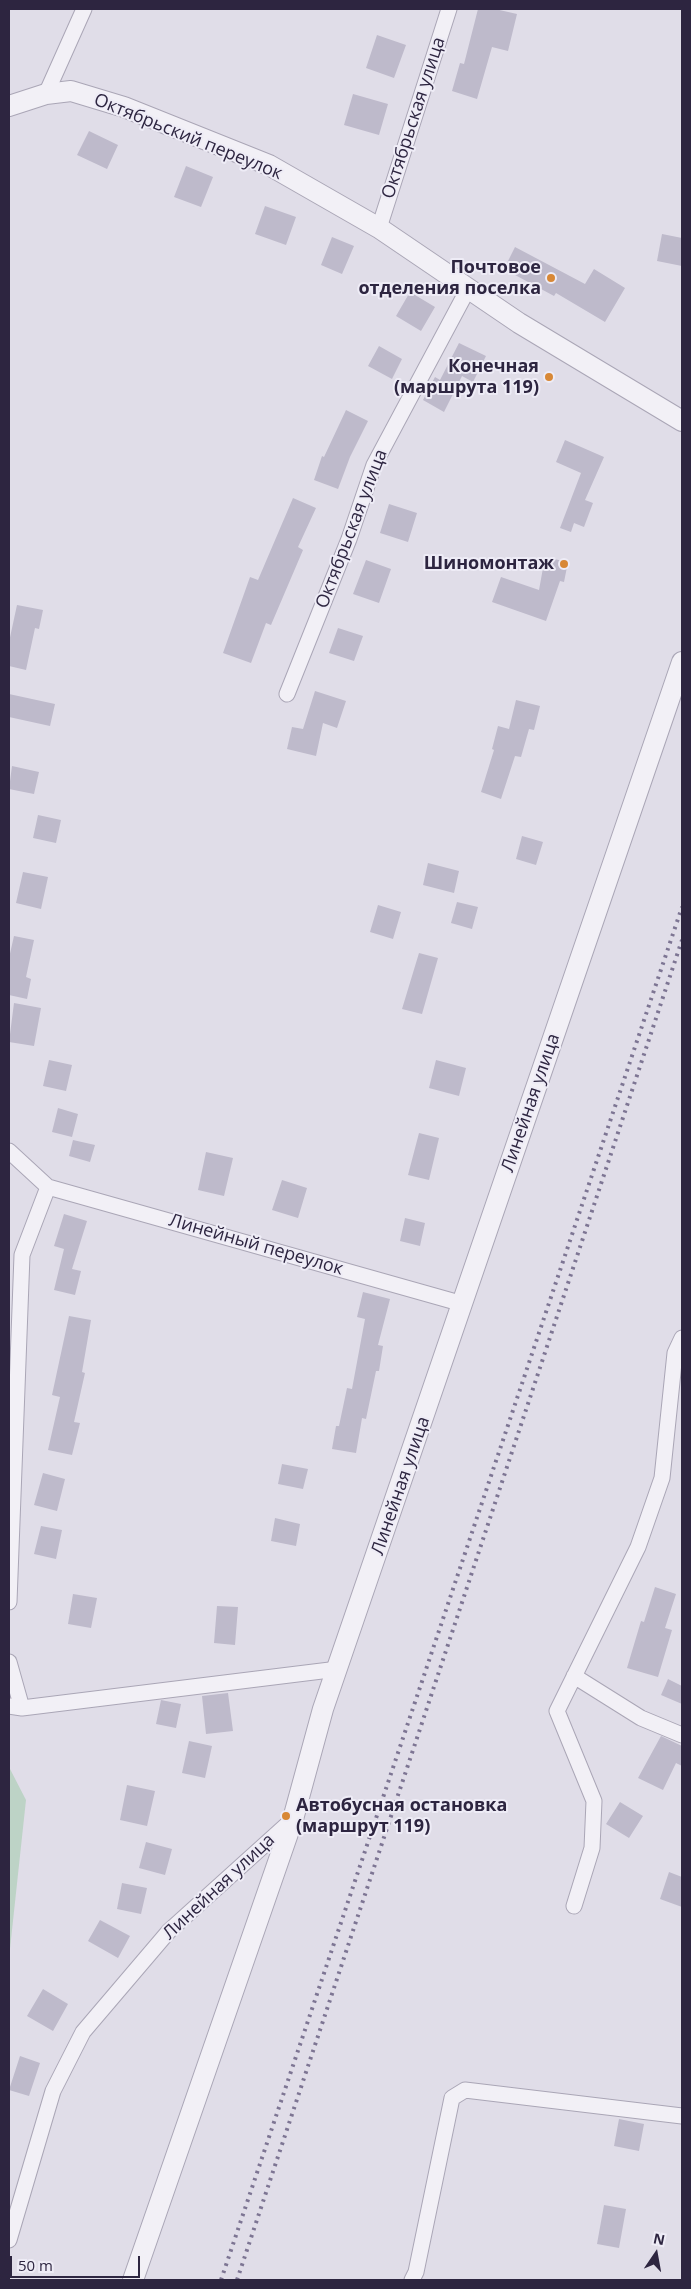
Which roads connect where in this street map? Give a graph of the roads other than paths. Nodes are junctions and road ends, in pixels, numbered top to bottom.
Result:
1 (84, 9) edge
2 (449, 9) edge
3 (46, 94) junction
4 (9, 106) edge
5 (379, 228) junction
6 (468, 289) junction
7 (682, 420) edge
8 (682, 662) edge
9 (287, 694) dead end
10 (9, 1151) edge
11 (48, 1186) junction
12 (463, 1304) junction
13 (682, 1338) edge
14 (9, 1602) edge
15 (9, 1662) edge
16 (338, 1669) junction
17 (574, 1676) junction
18 (16, 1707) edge
19 (682, 1735) edge
20 (293, 1819) junction
21 (574, 1906) dead end
22 (682, 2116) edge
23 (9, 2240) edge
24 (133, 2280) edge
25 (412, 2280) edge

1 - 3 street
2 - 5 street, Октябрьская улица
3 - 4 street, Октябрьский переулок
3 - 5 street, Октябрьский переулок
5 - 6 street, Октябрьский переулок
6 - 7 street, Октябрьский переулок
6 - 9 street, Октябрьская улица
8 - 12 street, Линейная улица
10 - 11 street
11 - 12 street, Линейный переулок
11 - 14 street
12 - 16 street, Линейная улица
13 - 17 street
15 - 18 street
16 - 18 street
16 - 20 street, Линейная улица
17 - 19 street
17 - 21 street
20 - 23 street, Линейная улица
20 - 24 street
22 - 25 street

